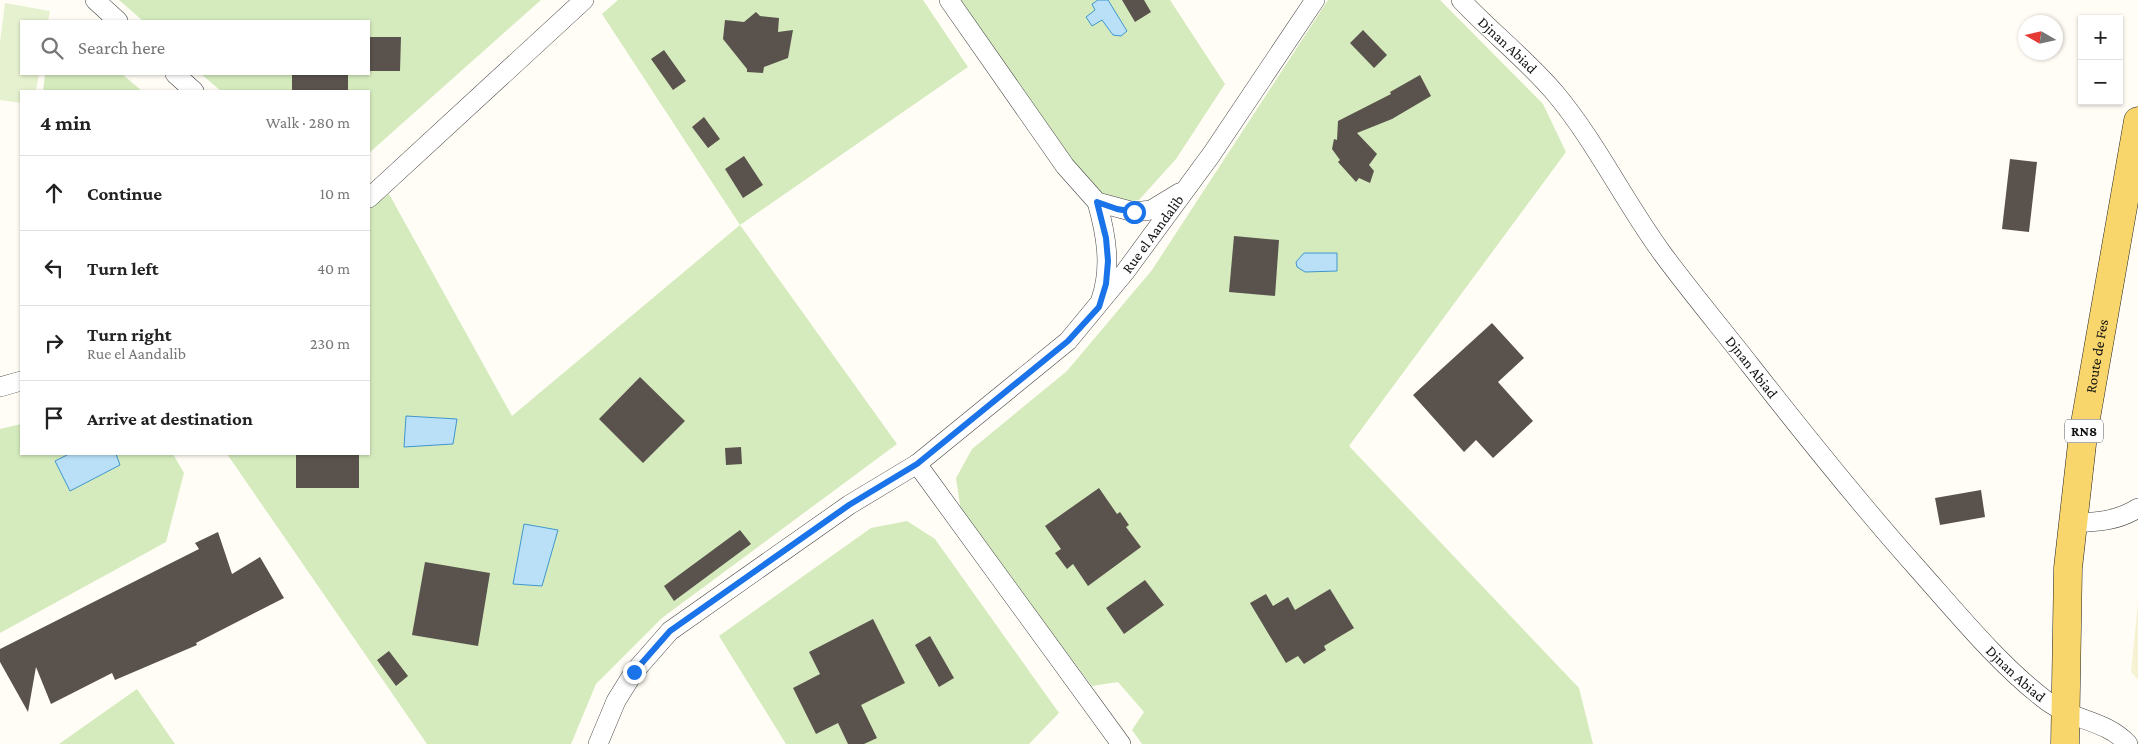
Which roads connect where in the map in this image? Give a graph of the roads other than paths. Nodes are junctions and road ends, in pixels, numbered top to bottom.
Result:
1 (95, 0) edge
2 (584, 0) edge
3 (949, 0) edge
4 (1315, 0) edge
5 (1462, 0) edge
6 (117, 20) edge
7 (176, 75) edge
8 (193, 90) edge
9 (2138, 121) edge
10 (1186, 189) junction
11 (373, 192) edge
12 (1097, 202) junction
13 (1099, 307) junction
14 (20, 381) edge
15 (0, 387) edge
16 (917, 464) junction
17 (2138, 508) edge
18 (2074, 523) junction
19 (2065, 714) junction
20 (598, 744) edge
21 (1121, 744) edge
22 (2065, 744) edge
23 (2128, 744) edge

1 - 6 street
2 - 11 street
3 - 12 street
4 - 10 street, Rue el Aandalib
5 - 19 street, Djnan Abiad
7 - 8 street
9 - 18 main road, Route de Fes / RN8
10 - 12 street
10 - 13 street, Rue el Aandalib
12 - 13 street
13 - 16 street, Rue el Aandalib
14 - 15 street
16 - 20 street, Rue el Aandalib
16 - 21 street
17 - 18 street
18 - 19 main road, Route de Fes / RN8
19 - 22 main road, Route de Fes / RN8
19 - 23 street

